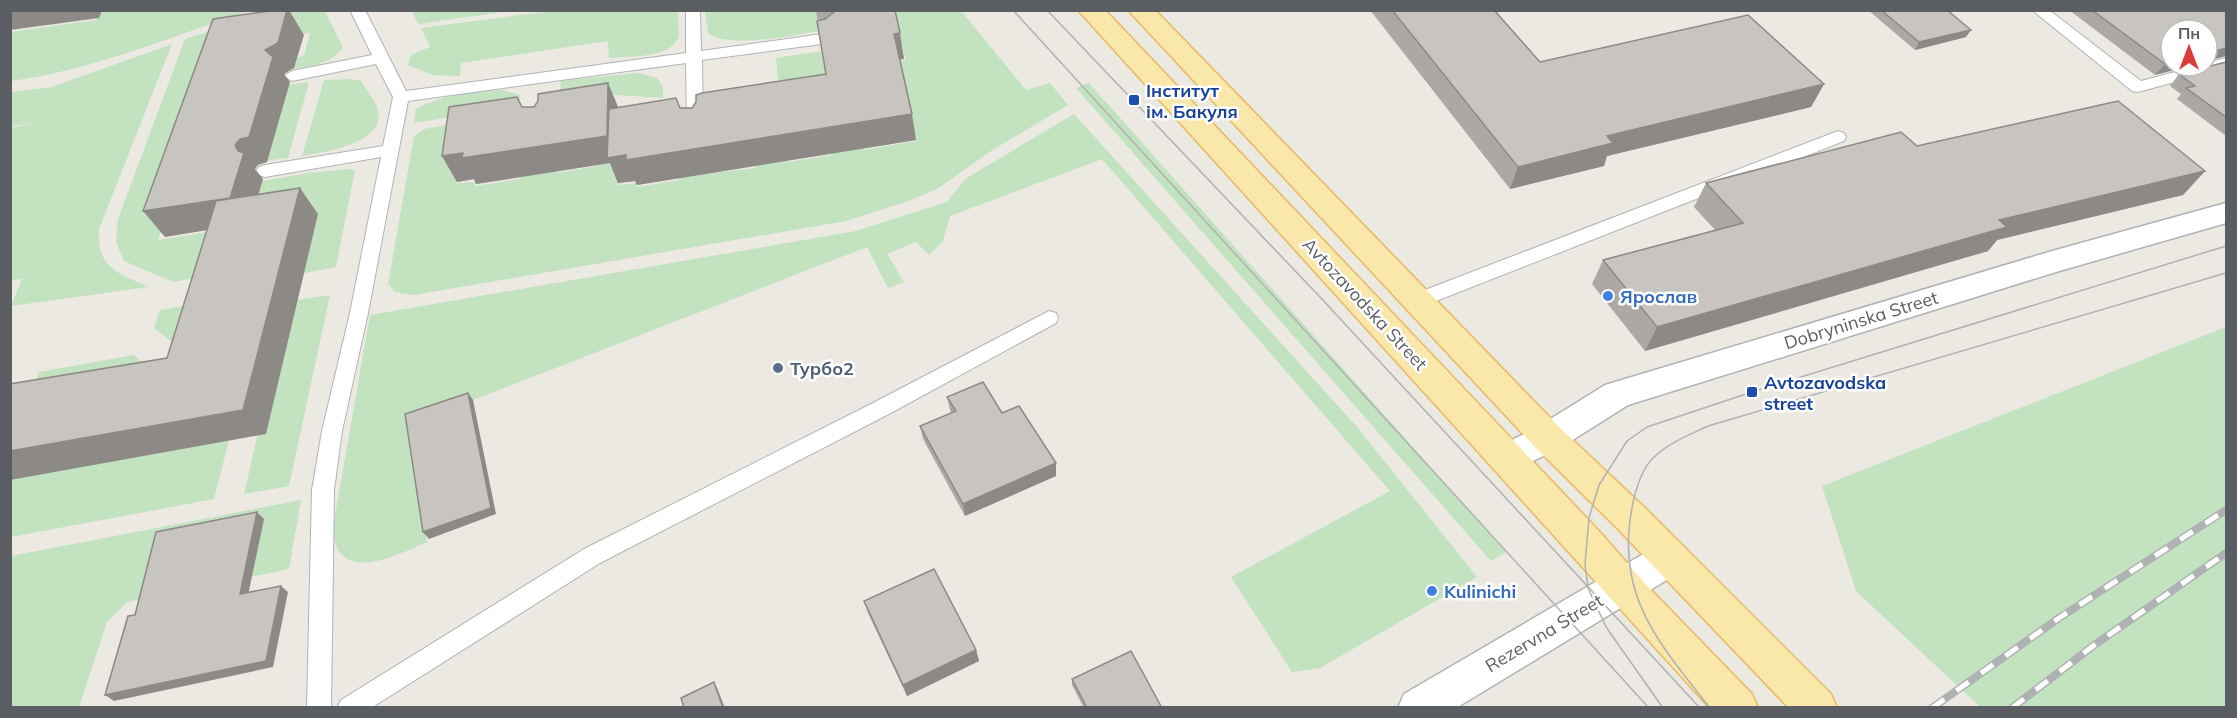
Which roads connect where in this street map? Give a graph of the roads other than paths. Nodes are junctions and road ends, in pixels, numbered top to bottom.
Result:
1 (357, 10) edge
2 (693, 10) edge
3 (1090, 10) edge
4 (1140, 10) edge
5 (2039, 10) edge
6 (829, 38) edge
7 (694, 56) junction
8 (381, 58) junction
9 (2226, 63) edge
10 (292, 76) dead end
11 (541, 78) junction
12 (541, 96) edge
13 (401, 97) junction
14 (695, 127) edge
15 (1838, 137) dead end
16 (391, 150) junction
17 (265, 171) dead end
18 (2226, 213) edge
19 (1419, 300) junction
20 (1049, 318) dead end
21 (1548, 438) junction
22 (1508, 458) junction
23 (1670, 558) junction
24 (1630, 593) junction
25 (319, 708) edge
26 (349, 708) edge
27 (1418, 708) edge
28 (1738, 708) edge
29 (1817, 708) edge

1 - 8 lane
2 - 7 lane
3 - 22 main road, Avtozavodska Street
4 - 19 main road
5 - 9 lane
6 - 7 lane
7 - 11 lane
7 - 14 lane
8 - 10 lane
8 - 13 lane
11 - 12 lane
11 - 13 lane
13 - 16 lane
15 - 19 lane
16 - 17 lane
16 - 25 lane
18 - 21 street, Dobryninska Street
19 - 21 main road
20 - 26 lane
21 - 22 street, Dobryninska Street
21 - 23 main road
22 - 24 main road, Avtozavodska Street
23 - 24 street, Rezervna Street
23 - 29 main road
24 - 27 street, Rezervna Street
24 - 28 main road, Avtozavodska Street

